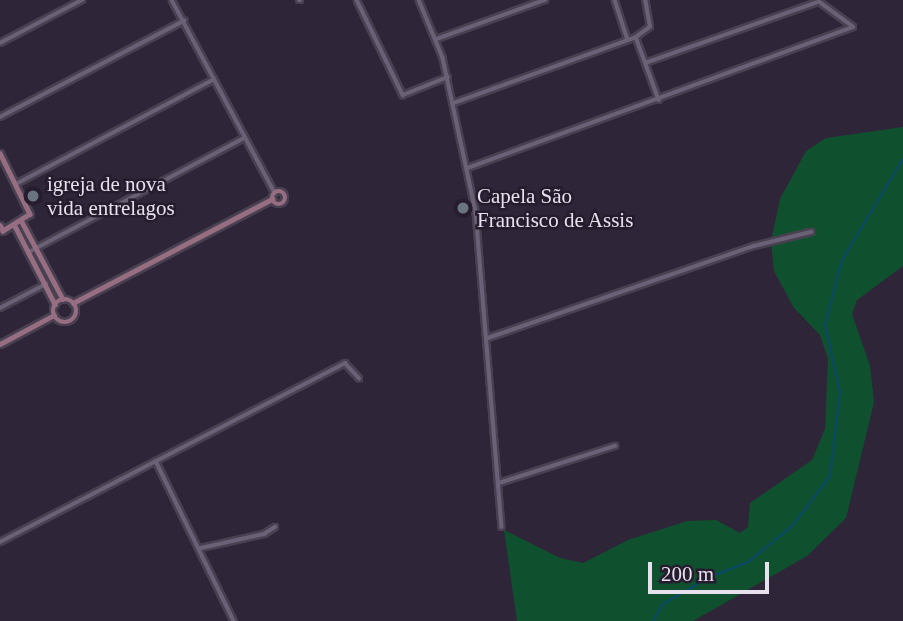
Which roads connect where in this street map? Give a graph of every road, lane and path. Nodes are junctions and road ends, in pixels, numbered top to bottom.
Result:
1 (82, 0) edge
2 (172, 0) edge
3 (357, 0) edge
4 (419, 0) edge
5 (545, 0) edge
6 (615, 0) edge
7 (645, 0) edge
8 (184, 21) junction
9 (636, 37) junction
10 (437, 39) junction
11 (628, 40) junction
12 (0, 43) edge
13 (647, 63) junction
14 (448, 77) junction
15 (214, 79) junction
16 (659, 100) junction
17 (454, 103) junction
18 (0, 117) edge
19 (244, 138) junction
20 (0, 153) edge
21 (467, 167) junction
22 (16, 184) junction
23 (275, 193) junction
24 (272, 199) junction
25 (22, 222) junction
26 (15, 226) junction
27 (1, 230) edge
28 (811, 232) dead end
29 (36, 248) junction
30 (29, 252) junction
31 (46, 284) junction
32 (63, 299) junction
33 (73, 303) junction
34 (55, 304) junction
35 (0, 308) edge
36 (54, 315) junction
37 (487, 338) junction
38 (0, 344) edge
39 (359, 378) dead end
40 (615, 446) dead end
41 (156, 460) junction
42 (499, 483) junction
43 (275, 527) dead end
44 (502, 527) dead end
45 (0, 542) edge
46 (201, 548) junction
47 (234, 621) edge

1 - 12 street
2 - 8 street
3 - 14 street
4 - 10 street
5 - 10 street
6 - 11 street
7 - 9 street
8 - 15 street
8 - 18 street
9 - 11 street
9 - 13 street
10 - 14 street
11 - 17 street
13 - 16 street
13 - 16 street
14 - 17 street
15 - 19 street
15 - 22 street
16 - 21 street
17 - 21 street
19 - 23 street
19 - 29 street
20 - 22 street
21 - 37 street
22 - 25 street
23 - 24 street
23 - 24 street
24 - 33 street
25 - 26 street
25 - 29 street
26 - 27 street
26 - 30 street
28 - 37 street
29 - 30 street
29 - 32 street
30 - 31 street
31 - 34 street
31 - 35 street
32 - 33 street
32 - 34 street
33 - 36 street
34 - 36 street
36 - 38 street
37 - 42 street
39 - 41 street
40 - 42 street
41 - 45 street
41 - 46 street
42 - 44 street
43 - 46 street
46 - 47 street

